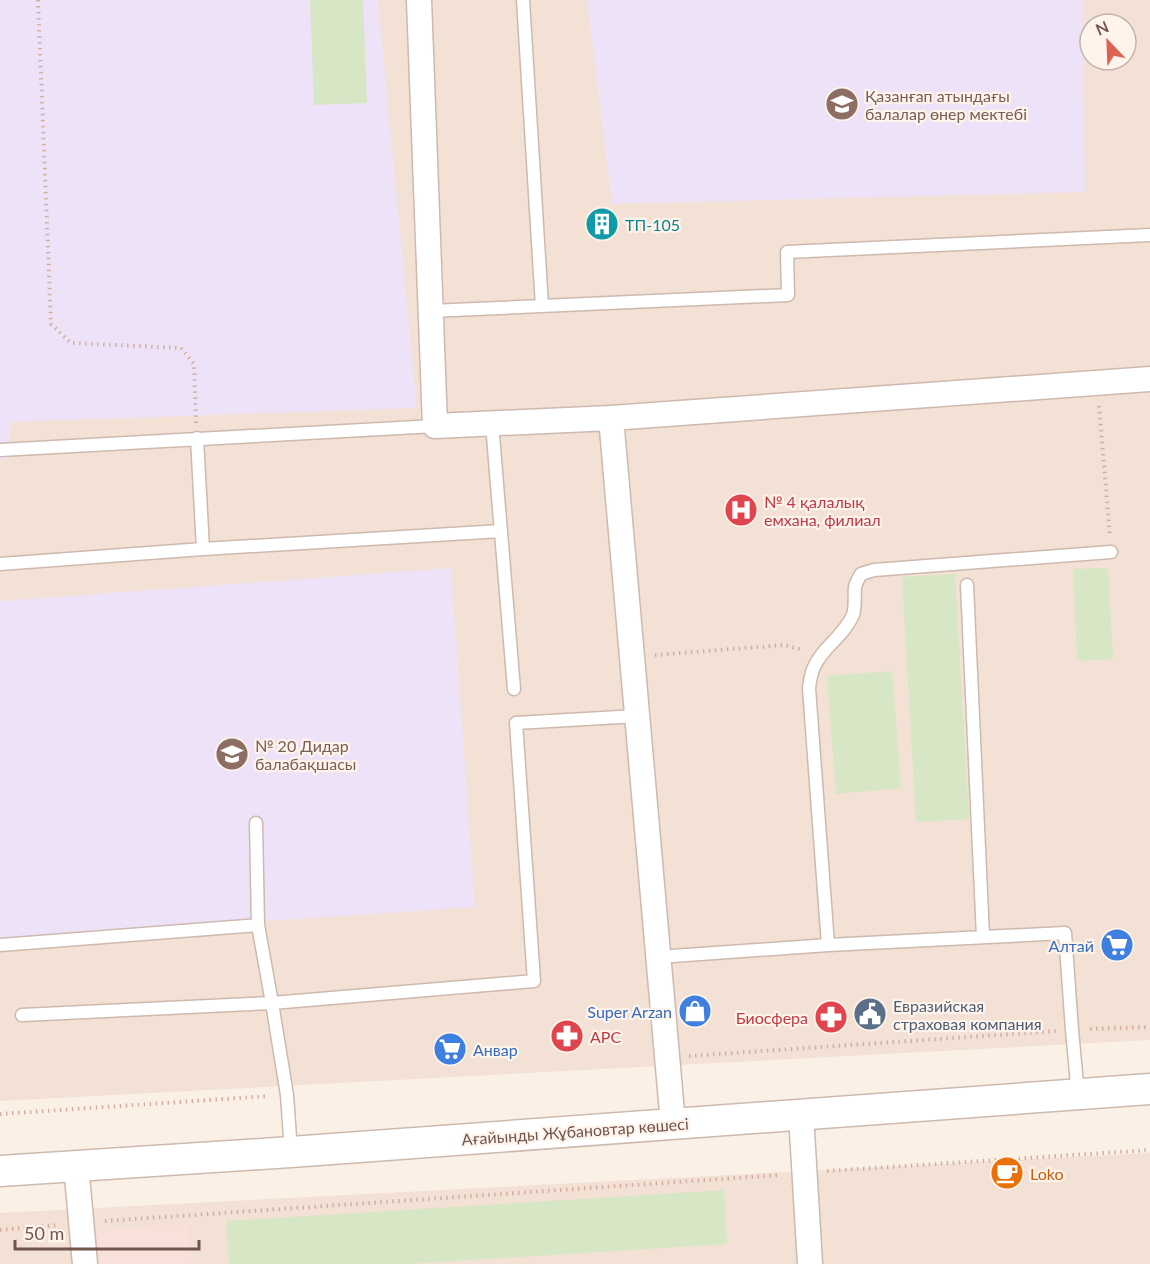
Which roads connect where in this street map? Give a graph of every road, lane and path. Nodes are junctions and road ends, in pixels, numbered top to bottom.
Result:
1 (39, 0) edge
2 (419, 0) edge
3 (523, 0) edge
4 (1150, 235) edge
5 (542, 306) junction
6 (431, 311) junction
7 (1150, 379) edge
8 (1096, 383) junction
9 (611, 418) junction
10 (492, 424) junction
11 (435, 426) junction
12 (197, 438) junction
13 (0, 450) edge
14 (501, 531) junction
15 (203, 549) junction
16 (1111, 552) joint
17 (0, 564) edge
18 (967, 585) dead end
19 (821, 656) junction
20 (633, 657) junction
21 (514, 689) dead end
22 (637, 716) junction
23 (256, 824) dead end
24 (258, 925) junction
25 (983, 937) junction
26 (0, 945) edge
27 (828, 945) junction
28 (658, 957) junction
29 (272, 1003) junction
30 (22, 1015) dead end
31 (1150, 1027) edge
32 (1072, 1030) junction
33 (667, 1058) junction
34 (1150, 1089) edge
35 (287, 1095) junction
36 (1078, 1095) junction
37 (0, 1114) edge
38 (801, 1115) junction
39 (674, 1124) junction
40 (1150, 1150) edge
41 (291, 1152) junction
42 (76, 1165) junction
43 (0, 1171) edge
44 (805, 1173) junction
45 (81, 1223) junction
46 (0, 1230) edge
47 (85, 1264) edge
48 (810, 1264) edge

1 - 12 path
2 - 6 street
3 - 5 lane
4 - 5 lane
5 - 6 lane
6 - 11 street
7 - 8 street
8 - 9 street
8 - 16 path
9 - 10 street
9 - 20 street
10 - 11 street
10 - 14 lane
11 - 12 lane
12 - 13 lane
12 - 15 lane
14 - 15 lane
14 - 21 lane
15 - 17 lane
16 - 19 lane
18 - 25 lane
19 - 20 path
19 - 27 lane
20 - 22 street
22 - 28 street
22 - 29 lane
23 - 24 lane
24 - 26 lane
24 - 29 lane
25 - 27 lane
25 - 32 lane
27 - 28 lane
28 - 33 street
29 - 30 lane
29 - 35 lane
31 - 32 path
32 - 33 path
32 - 36 lane
33 - 39 street
34 - 36 street, Ағайынды Жұбановтар көшесі
35 - 37 path
35 - 41 lane
36 - 38 street, Ағайынды Жұбановтар көшесі
38 - 39 street, Ағайынды Жұбановтар көшесі
38 - 44 street
39 - 41 street, Ағайынды Жұбановтар көшесі
40 - 44 path
41 - 42 street, Ағайынды Жұбановтар көшесі
42 - 43 street, Ағайынды Жұбановтар көшесі
42 - 45 street
44 - 45 path
44 - 48 street
45 - 46 path
45 - 47 street

